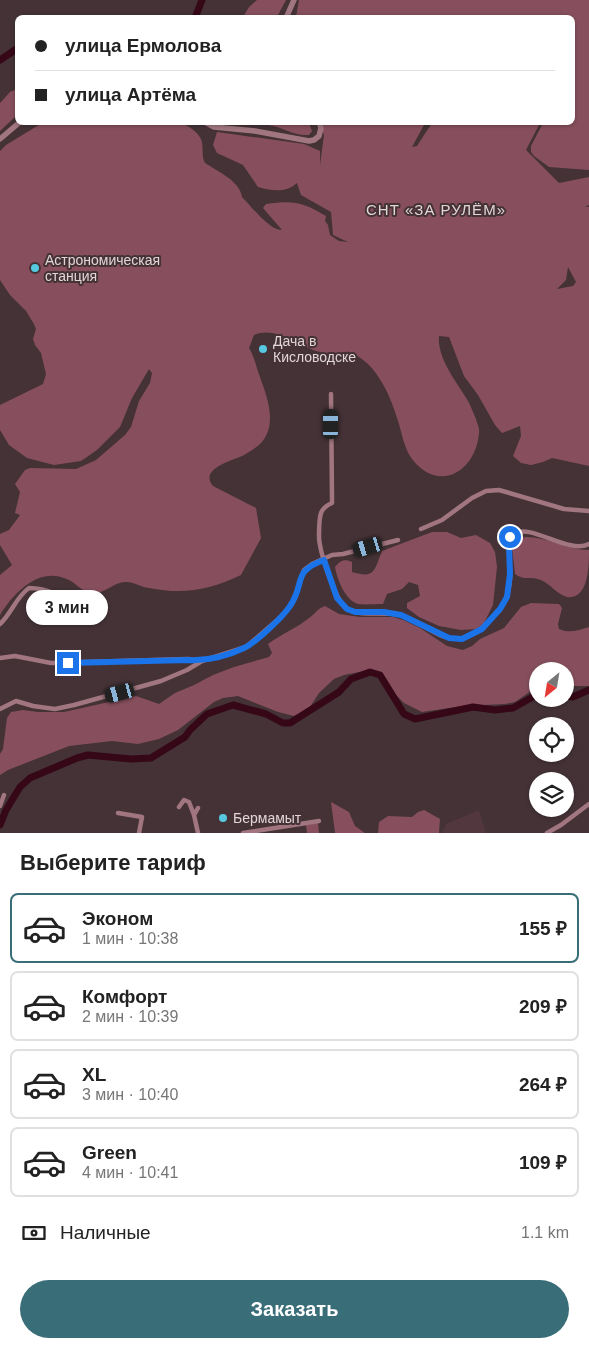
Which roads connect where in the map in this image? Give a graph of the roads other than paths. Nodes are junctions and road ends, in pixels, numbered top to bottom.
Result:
1 (294, 0) edge
2 (287, 15) edge
3 (16, 125) edge
4 (210, 125) edge
5 (320, 125) edge
6 (0, 139) edge
7 (331, 394) dead end
8 (589, 511) edge
9 (421, 529) dead end
10 (398, 540) dead end
11 (589, 544) edge
12 (324, 560) junction
13 (81, 609) dead end
14 (0, 624) edge
15 (0, 658) edge
16 (202, 661) junction
17 (0, 709) edge
18 (4, 795) dead end
19 (589, 804) edge
20 (0, 806) edge
21 (179, 807) dead end
22 (198, 808) dead end
23 (118, 813) dead end
24 (194, 815) junction
25 (319, 821) dead end
26 (139, 833) edge
27 (198, 833) edge
28 (243, 833) edge
29 (547, 833) edge

1 - 2 street
3 - 6 street
4 - 5 street
7 - 12 street
8 - 9 street
10 - 12 street
11 - 12 street
12 - 16 street
13 - 14 street
15 - 16 street
16 - 17 street
18 - 20 street
19 - 29 street
21 - 24 street
22 - 24 street
23 - 26 street
24 - 27 street
25 - 28 street

